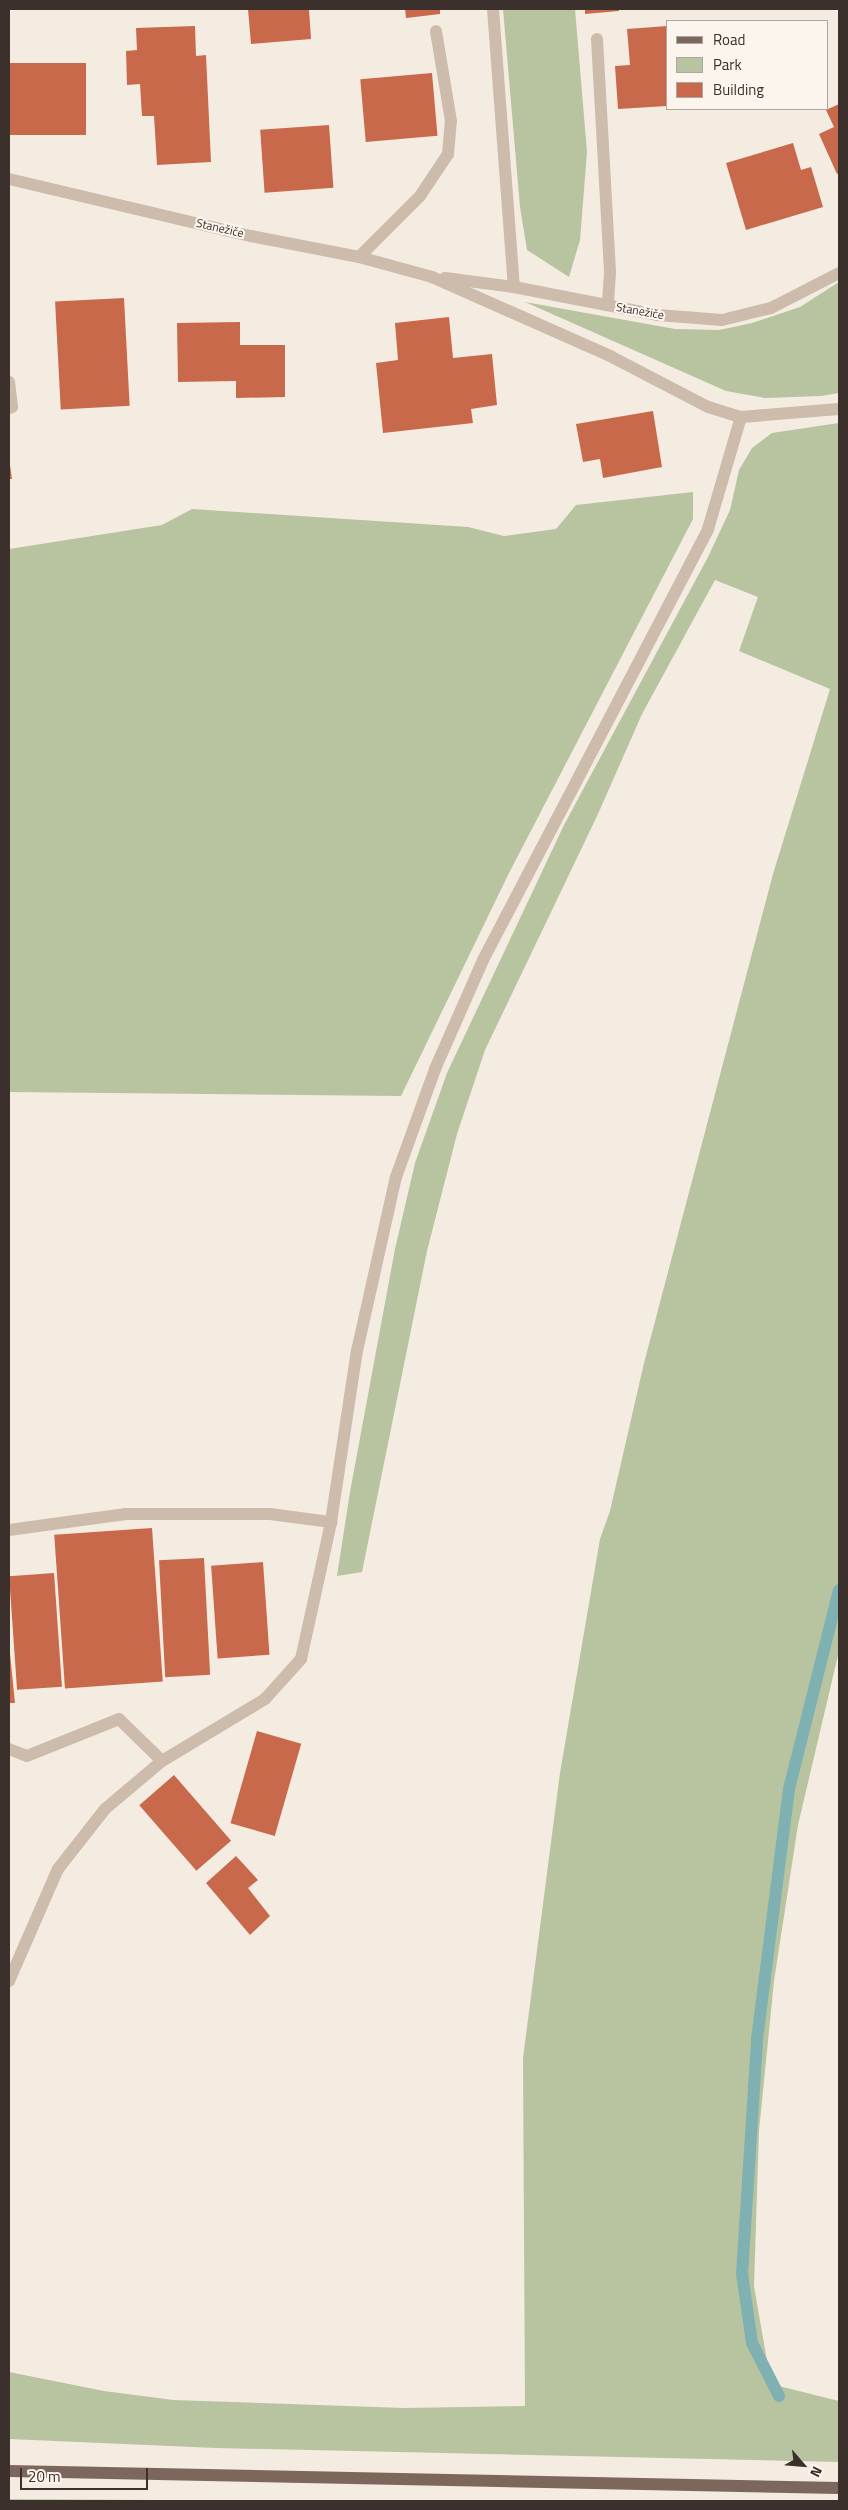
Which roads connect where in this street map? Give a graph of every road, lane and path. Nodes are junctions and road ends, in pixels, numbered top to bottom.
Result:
1 (493, 9) edge
2 (436, 31) dead end
3 (597, 39) dead end
4 (9, 179) edge
5 (359, 256) junction
6 (839, 273) edge
7 (432, 277) junction
8 (514, 286) junction
9 (608, 305) junction
10 (9, 382) edge
11 (9, 408) edge
12 (839, 408) edge
13 (741, 417) junction
14 (331, 1522) junction
15 (9, 1530) edge
16 (9, 1749) edge
17 (162, 1761) junction
18 (9, 1980) edge
19 (9, 2470) edge
20 (839, 2488) edge

1 - 8 street
2 - 5 street
3 - 9 street
4 - 5 street, Stanežiče
5 - 7 street, Stanežiče
6 - 9 street, Stanežiče
7 - 8 street, Stanežiče
7 - 13 street, Stanežiče
8 - 9 street, Stanežiče
10 - 11 street
12 - 13 street, Stanežiče
13 - 14 street
14 - 15 street
14 - 17 street
16 - 17 street
17 - 18 street
19 - 20 main road

